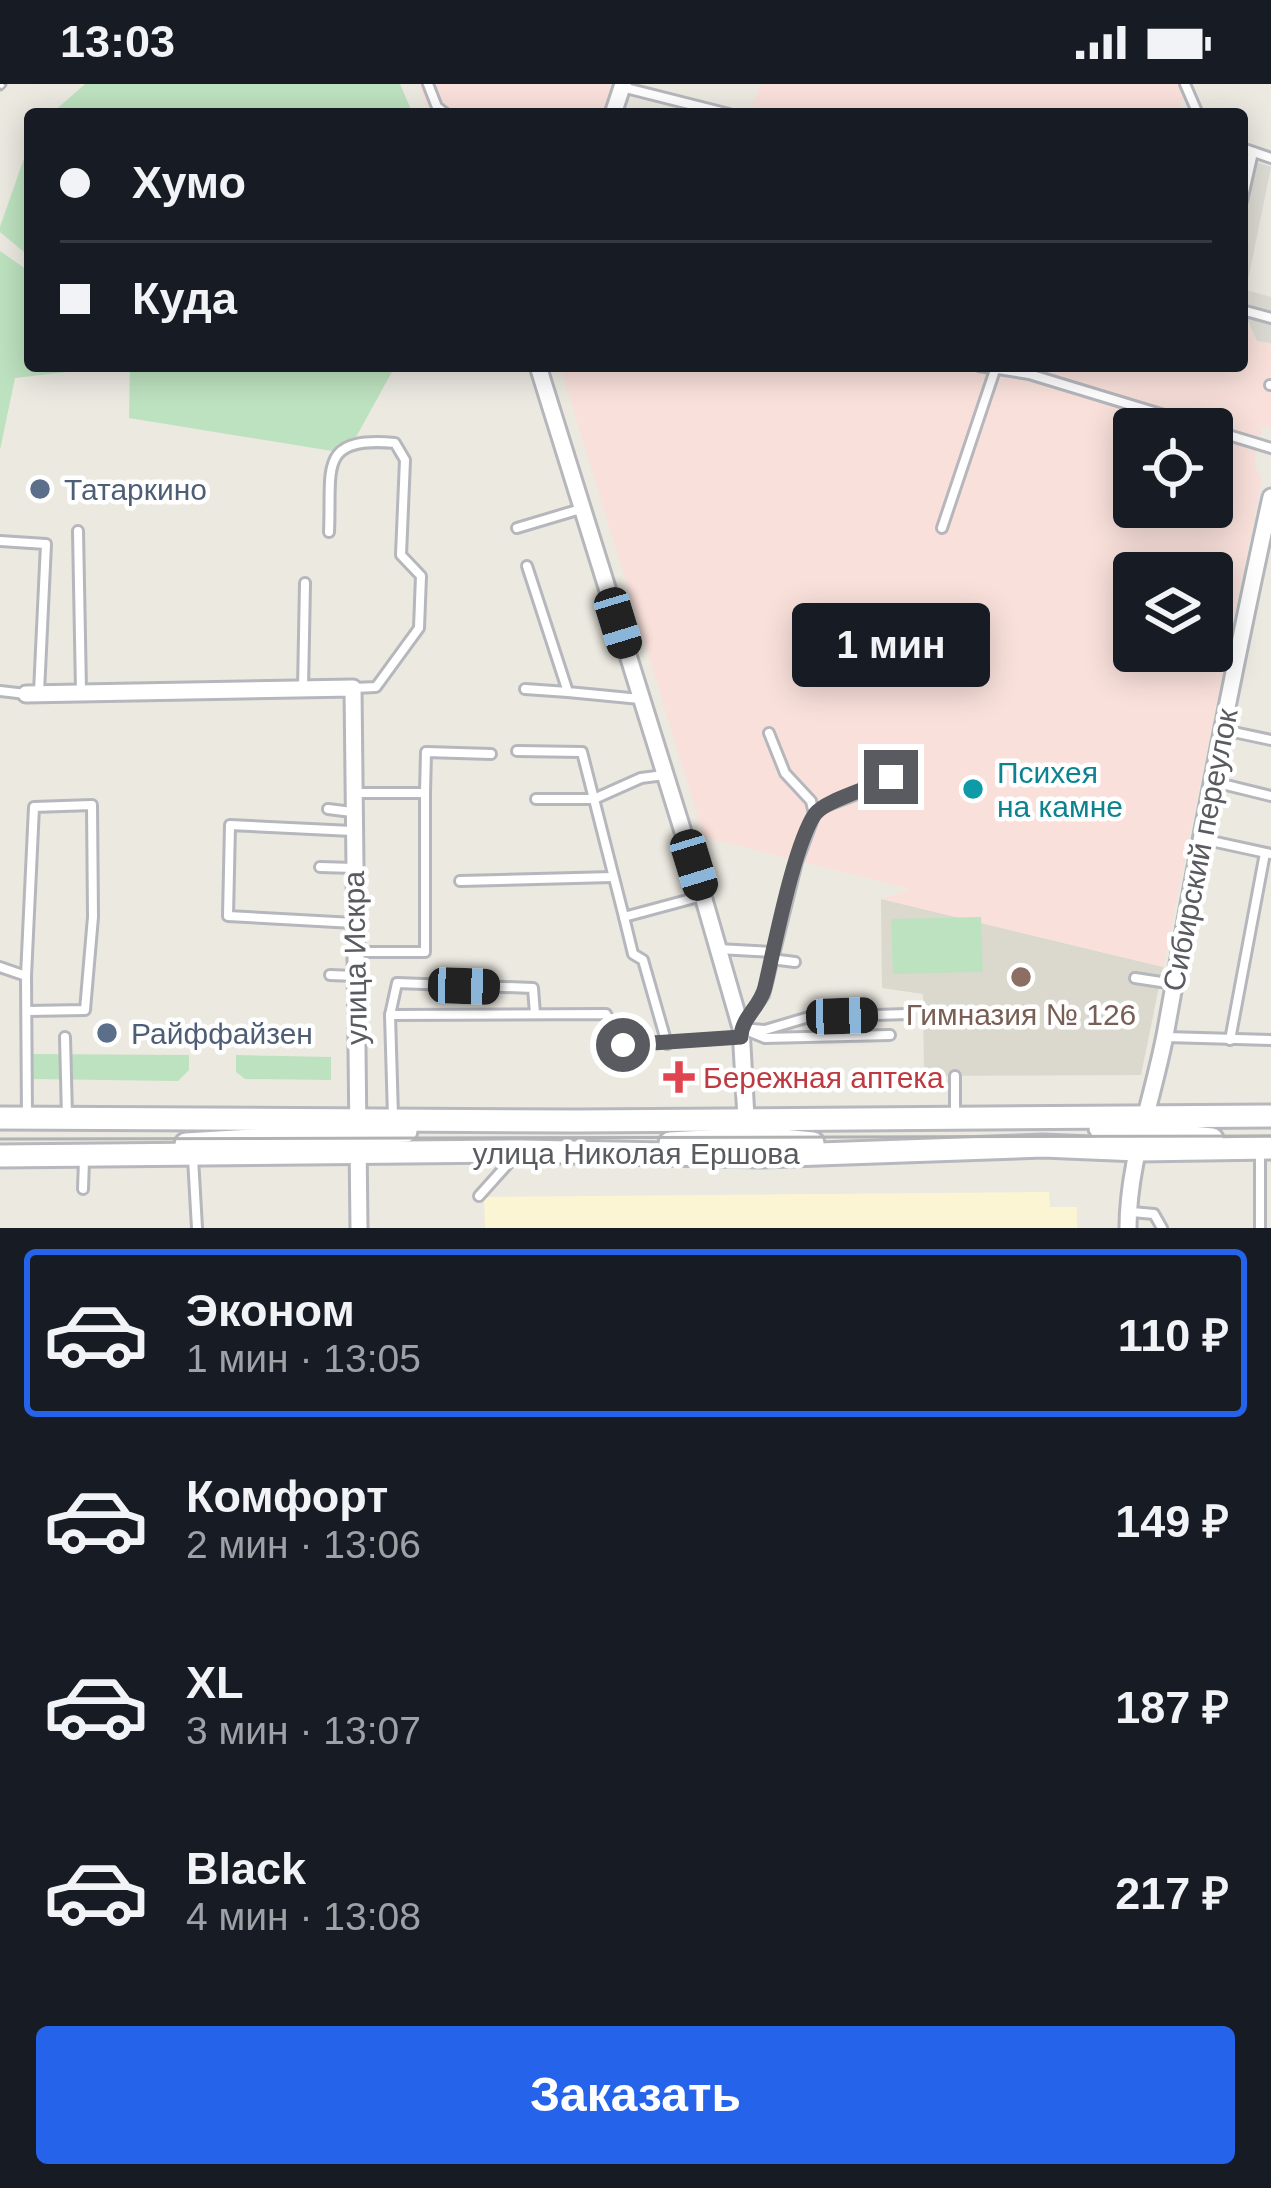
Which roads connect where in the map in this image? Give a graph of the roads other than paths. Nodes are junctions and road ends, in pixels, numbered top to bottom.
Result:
1 (622, 86) edge
2 (706, 108) edge
3 (1248, 150) edge
4 (1253, 152) junction
5 (1271, 158) edge
6 (1248, 174) edge
7 (540, 372) edge
8 (994, 372) edge
9 (1012, 372) edge
10 (1142, 408) edge
11 (1233, 436) edge
12 (1271, 448) edge
13 (1271, 497) edge
14 (584, 508) junction
15 (517, 528) dead end
16 (942, 528) dead end
17 (78, 531) dead end
18 (328, 532) dead end
19 (0, 541) edge
20 (1264, 560) edge
21 (527, 566) dead end
22 (305, 583) dead end
23 (353, 688) junction
24 (303, 689) junction
25 (525, 689) dead end
26 (0, 691) edge
27 (568, 692) junction
28 (33, 693) junction
29 (81, 693) junction
30 (641, 699) junction
31 (1222, 730) junction
32 (770, 733) dead end
33 (1271, 740) edge
34 (517, 751) dead end
35 (491, 754) dead end
36 (666, 774) junction
37 (891, 777) dead end
38 (1212, 782) junction
39 (354, 793) junction
40 (425, 793) junction
41 (1271, 796) edge
42 (536, 799) dead end
43 (594, 799) junction
44 (328, 809) dead end
45 (354, 812) junction
46 (814, 815) junction
47 (354, 831) junction
48 (1200, 838) junction
49 (1268, 853) edge
50 (320, 867) dead end
51 (355, 868) junction
52 (613, 877) junction
53 (460, 880) dead end
54 (703, 896) junction
55 (624, 917) junction
56 (355, 923) junction
57 (717, 950) junction
58 (355, 952) junction
59 (772, 955) junction
60 (795, 962) dead end
61 (0, 967) edge
62 (330, 975) dead end
63 (26, 976) junction
64 (356, 976) junction
65 (1135, 978) dead end
66 (1174, 984) junction
67 (27, 1011) junction
68 (535, 1014) junction
69 (908, 1014) dead end
70 (390, 1015) junction
71 (741, 1033) junction
72 (890, 1036) dead end
73 (65, 1037) dead end
74 (1164, 1037) junction
75 (1230, 1040) junction
76 (1271, 1040) edge
77 (667, 1044) junction
78 (955, 1076) dead end
79 (952, 1117) junction
80 (0, 1118) edge
81 (27, 1118) junction
82 (67, 1118) junction
83 (393, 1118) junction
84 (746, 1118) junction
85 (1271, 1118) edge
86 (577, 1121) junction
87 (1143, 1132) junction
88 (358, 1135) junction
89 (1266, 1148) edge
90 (520, 1151) junction
91 (84, 1155) junction
92 (0, 1156) edge
93 (194, 1156) junction
94 (83, 1189) dead end
95 (479, 1196) dead end
96 (1259, 1214) junction
97 (1271, 1214) edge
98 (1128, 1220) edge
99 (197, 1228) edge
100 (359, 1228) edge
101 (1162, 1228) edge
102 (1260, 1228) edge

1 - 2 lane
3 - 4 lane
4 - 5 lane
4 - 6 lane
7 - 14 street
8 - 16 lane
9 - 10 lane
11 - 12 lane
13 - 20 street, Сибирский переулок
14 - 15 lane
14 - 30 street
17 - 29 lane
18 - 23 lane
19 - 28 lane
20 - 31 street, Сибирский переулок
21 - 27 lane
22 - 24 lane
23 - 24 street
23 - 39 street, улица Искра
24 - 29 street
25 - 27 lane
26 - 28 lane
27 - 30 lane
28 - 29 street
30 - 36 street
31 - 33 lane
31 - 38 street, Сибирский переулок
32 - 46 lane
34 - 43 lane
35 - 40 lane
36 - 43 lane
36 - 54 street
37 - 46 lane
38 - 41 lane
38 - 48 street, Сибирский переулок
39 - 40 lane
39 - 45 street, улица Искра
40 - 58 lane
42 - 43 lane
43 - 52 lane
44 - 45 lane
45 - 47 street, улица Искра
46 - 59 lane
47 - 51 street, улица Искра
47 - 56 lane
48 - 49 lane
48 - 66 street, Сибирский переулок
49 - 75 lane
50 - 51 lane
51 - 56 street, улица Искра
52 - 53 lane
52 - 55 lane
54 - 55 lane
54 - 57 street
55 - 77 lane
56 - 58 street, улица Искра
57 - 59 lane
57 - 71 street
58 - 64 street, улица Искра
59 - 60 lane
59 - 71 lane
61 - 63 lane
62 - 64 lane
63 - 67 lane
63 - 67 lane
64 - 88 street, улица Искра
65 - 66 lane
66 - 74 street, Сибирский переулок
67 - 81 lane
68 - 70 lane
68 - 70 lane
68 - 77 lane
69 - 71 lane
70 - 83 lane
71 - 72 lane
71 - 77 lane
71 - 84 street
73 - 82 lane
74 - 75 lane
74 - 87 street, Сибирский переулок
75 - 76 lane
78 - 79 lane
79 - 84 main road, улица Николая Ершова
79 - 86 main road
79 - 87 main road
80 - 81 main road, улица Николая Ершова
81 - 82 main road, улица Николая Ершова
82 - 88 main road, улица Николая Ершова
83 - 86 main road, улица Николая Ершова
83 - 88 main road, улица Николая Ершова
84 - 86 main road, улица Николая Ершова
85 - 87 main road
86 - 88 main road
87 - 89 main road
87 - 90 main road, улица Николая Ершова
87 - 98 street, Сибирский переулок
88 - 90 main road, улица Николая Ершова
88 - 91 main road
88 - 93 main road, улица Николая Ершова
88 - 100 street, улица Искра
89 - 96 lane
90 - 95 lane
91 - 92 main road, улица Николая Ершова
91 - 93 main road, улица Николая Ершова
91 - 94 lane
93 - 99 lane
96 - 97 lane
96 - 102 lane
98 - 101 lane

